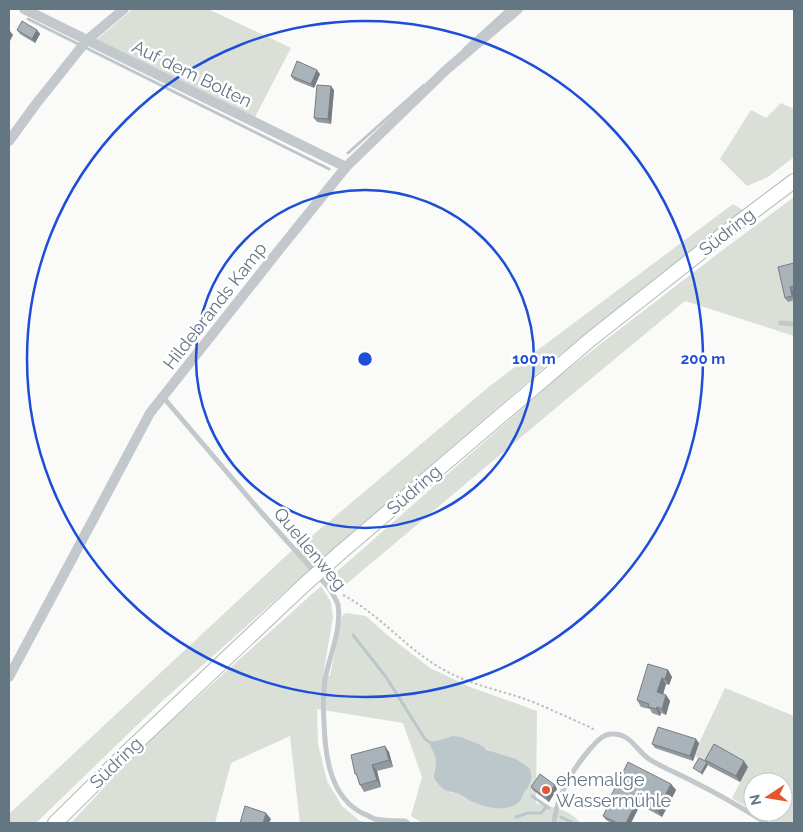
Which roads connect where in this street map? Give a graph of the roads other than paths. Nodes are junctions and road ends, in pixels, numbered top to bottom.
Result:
1 (24, 9) edge
2 (124, 9) edge
3 (518, 9) edge
4 (87, 40) junction
5 (9, 141) edge
6 (346, 168) junction
7 (794, 181) edge
8 (781, 323) dead end
9 (794, 324) edge
10 (163, 397) junction
11 (9, 677) edge
12 (55, 823) edge
13 (408, 823) edge
14 (554, 823) edge
15 (766, 823) edge

1 - 4 street, Auf dem Bolten
2 - 4 street
3 - 6 street, Hildebrands Kamp
4 - 5 street
4 - 6 street, Auf dem Bolten
6 - 10 street, Hildebrands Kamp
7 - 12 main road, Südring, bridge
8 - 9 lane
10 - 11 street, Hildebrands Kamp
10 - 13 lane, Quellenweg
14 - 15 lane

